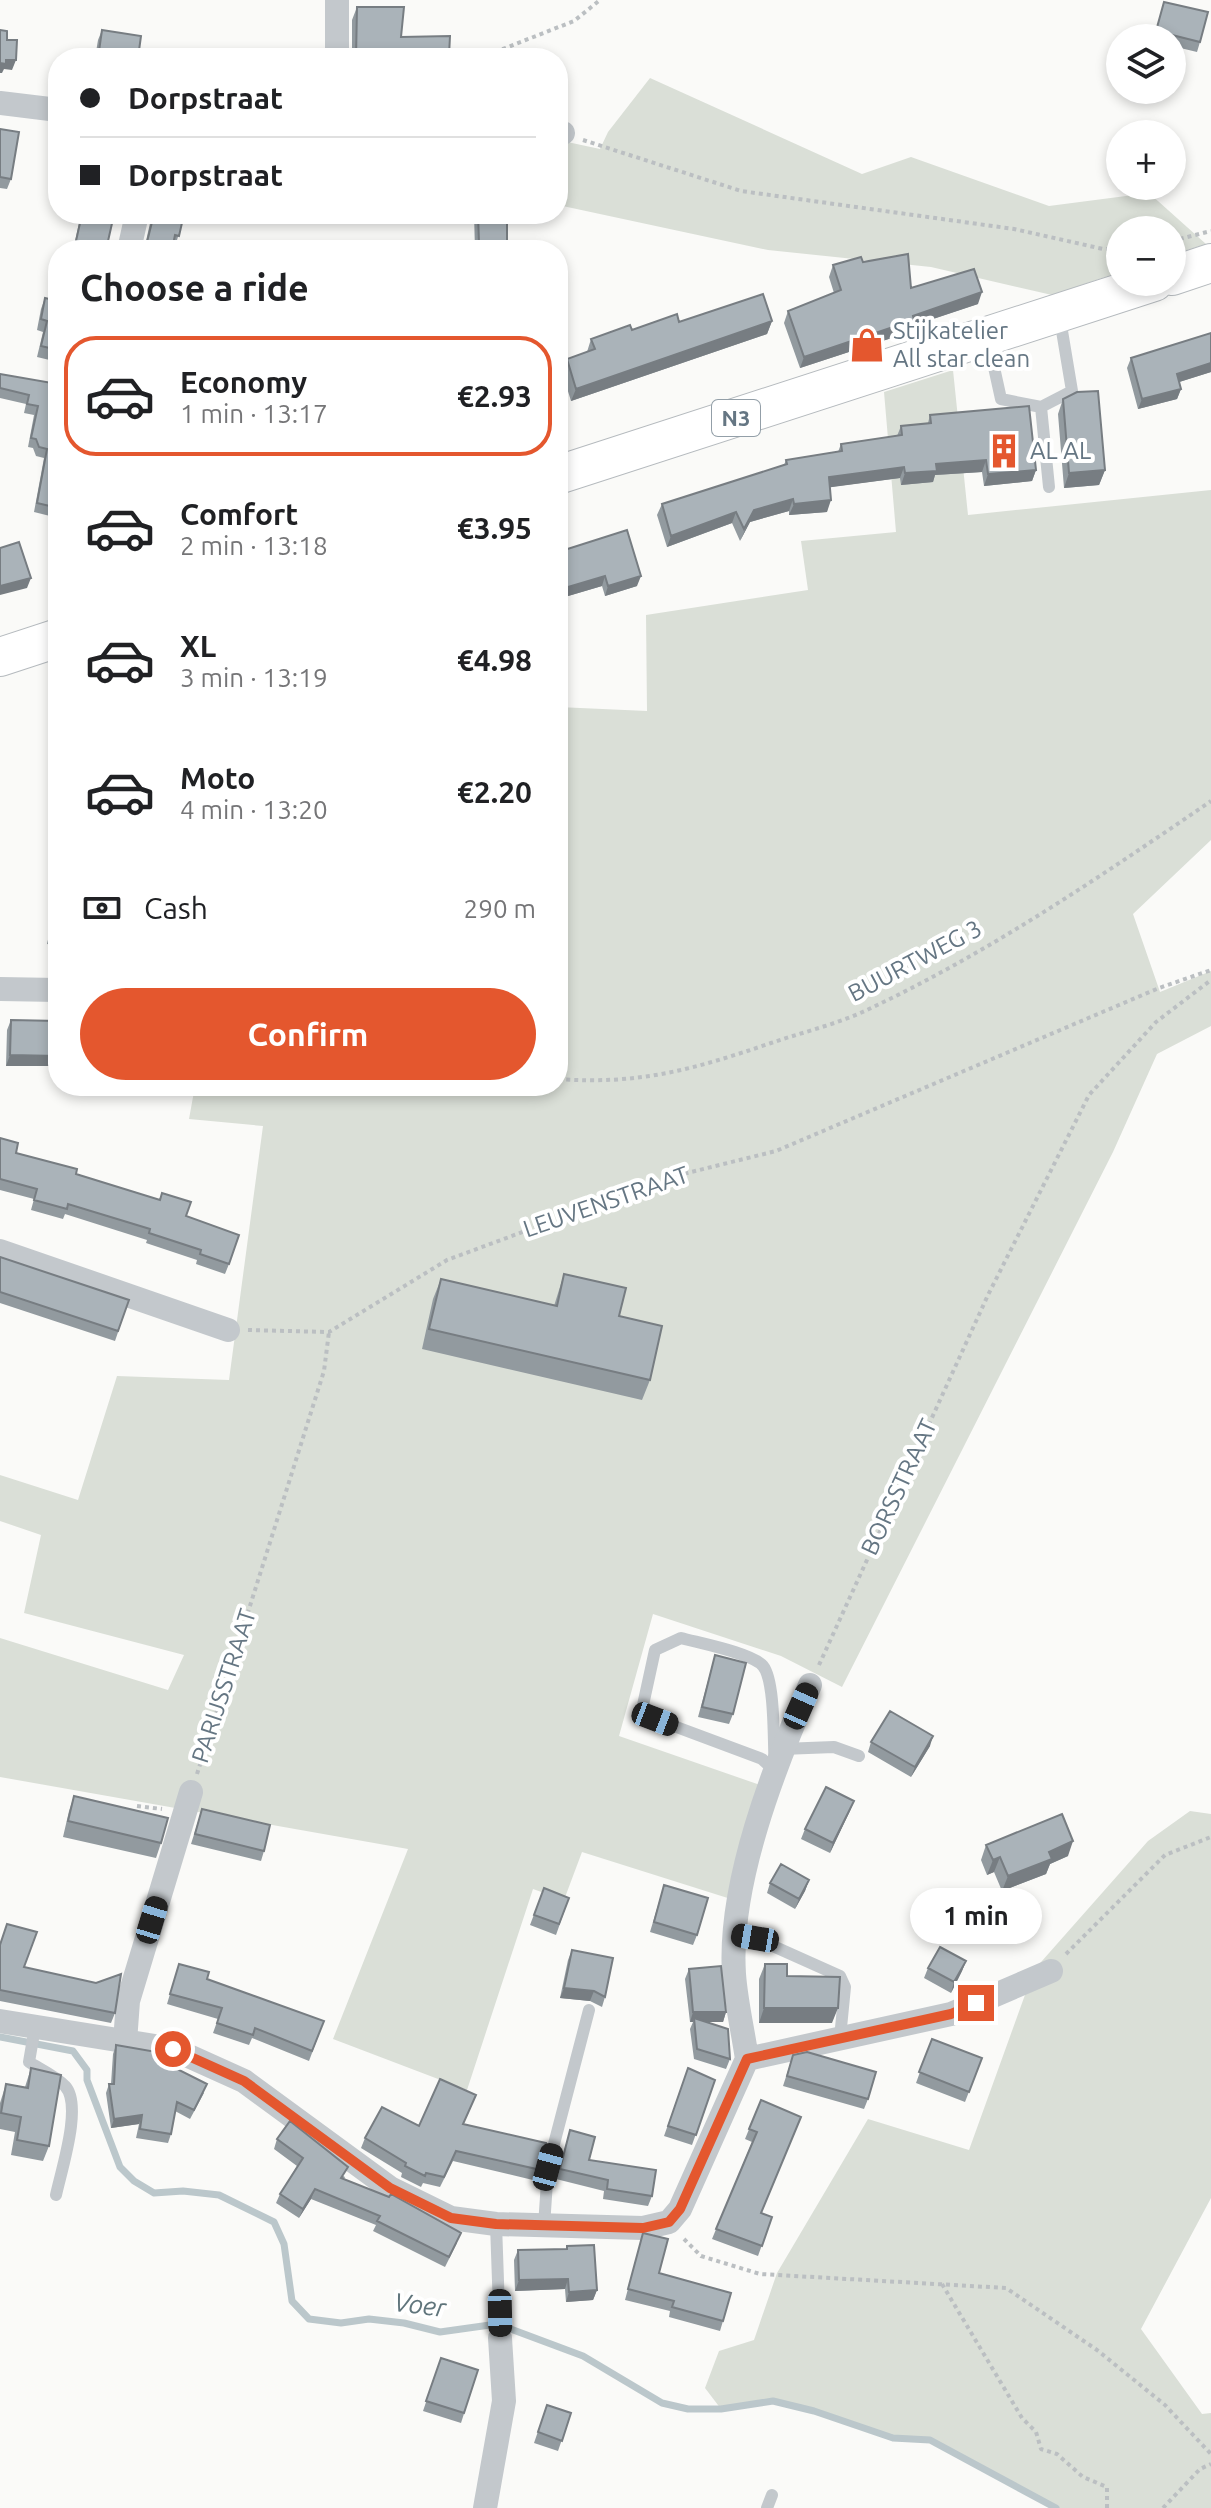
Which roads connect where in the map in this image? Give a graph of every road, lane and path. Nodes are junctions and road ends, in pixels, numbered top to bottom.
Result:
1 (337, 0) edge
2 (600, 0) edge
3 (337, 48) edge
4 (505, 48) edge
5 (0, 103) edge
6 (48, 109) edge
7 (568, 135) edge
8 (1211, 231) edge
9 (1186, 237) edge
10 (1106, 249) edge
11 (1211, 263) edge
12 (1186, 271) edge
13 (1111, 296) edge
14 (1059, 313) junction
15 (988, 336) junction
16 (1041, 407) junction
17 (568, 472) edge
18 (1049, 487) dead end
19 (48, 641) edge
20 (0, 657) edge
21 (1211, 801) edge
22 (1211, 970) edge
23 (1211, 980) edge
24 (0, 989) edge
25 (48, 990) edge
26 (568, 1080) edge
27 (0, 1251) edge
28 (228, 1330) joint
29 (329, 1332) junction
30 (810, 1685) joint
31 (859, 1756) dead end
32 (778, 1760) junction
33 (191, 1792) joint
34 (1211, 1837) edge
35 (737, 1935) junction
36 (1051, 1971) joint
37 (589, 2010) dead end
38 (0, 2021) edge
39 (34, 2032) junction
40 (840, 2038) junction
41 (125, 2042) junction
42 (747, 2059) junction
43 (56, 2195) dead end
44 (669, 2222) junction
45 (496, 2224) junction
46 (544, 2226) junction
47 (942, 2284) junction
48 (500, 2338) joint
49 (1211, 2454) edge
50 (1211, 2464) edge
51 (772, 2495) dead end
52 (485, 2508) edge
53 (767, 2508) edge
54 (1107, 2508) edge
55 (1163, 2508) edge

1 - 3 street
2 - 4 path
5 - 6 street
7 - 10 path
8 - 9 path
11 - 12 main road
13 - 14 main road, N3
14 - 15 main road, N3
14 - 16 lane
15 - 16 lane
15 - 17 main road, N3
16 - 18 lane
19 - 20 main road
21 - 26 path, BUURTWEG 3
22 - 29 path, LEUVENSTRAAT
23 - 30 path, BORSSTRAAT
24 - 25 street
27 - 28 street
28 - 29 path
29 - 33 path, PARIJSSTRAAT
30 - 32 street
31 - 32 lane
32 - 32 lane
32 - 35 street
33 - 41 street, PARIJSSTRAAT
34 - 36 path
35 - 40 lane
35 - 42 street
36 - 40 street
37 - 46 lane
38 - 39 street
39 - 41 street
39 - 43 lane
40 - 42 street
41 - 45 street
42 - 44 street
44 - 46 street
44 - 47 path
45 - 46 street
45 - 48 lane
47 - 49 path
47 - 54 path
48 - 52 street
50 - 55 path
51 - 53 lane

